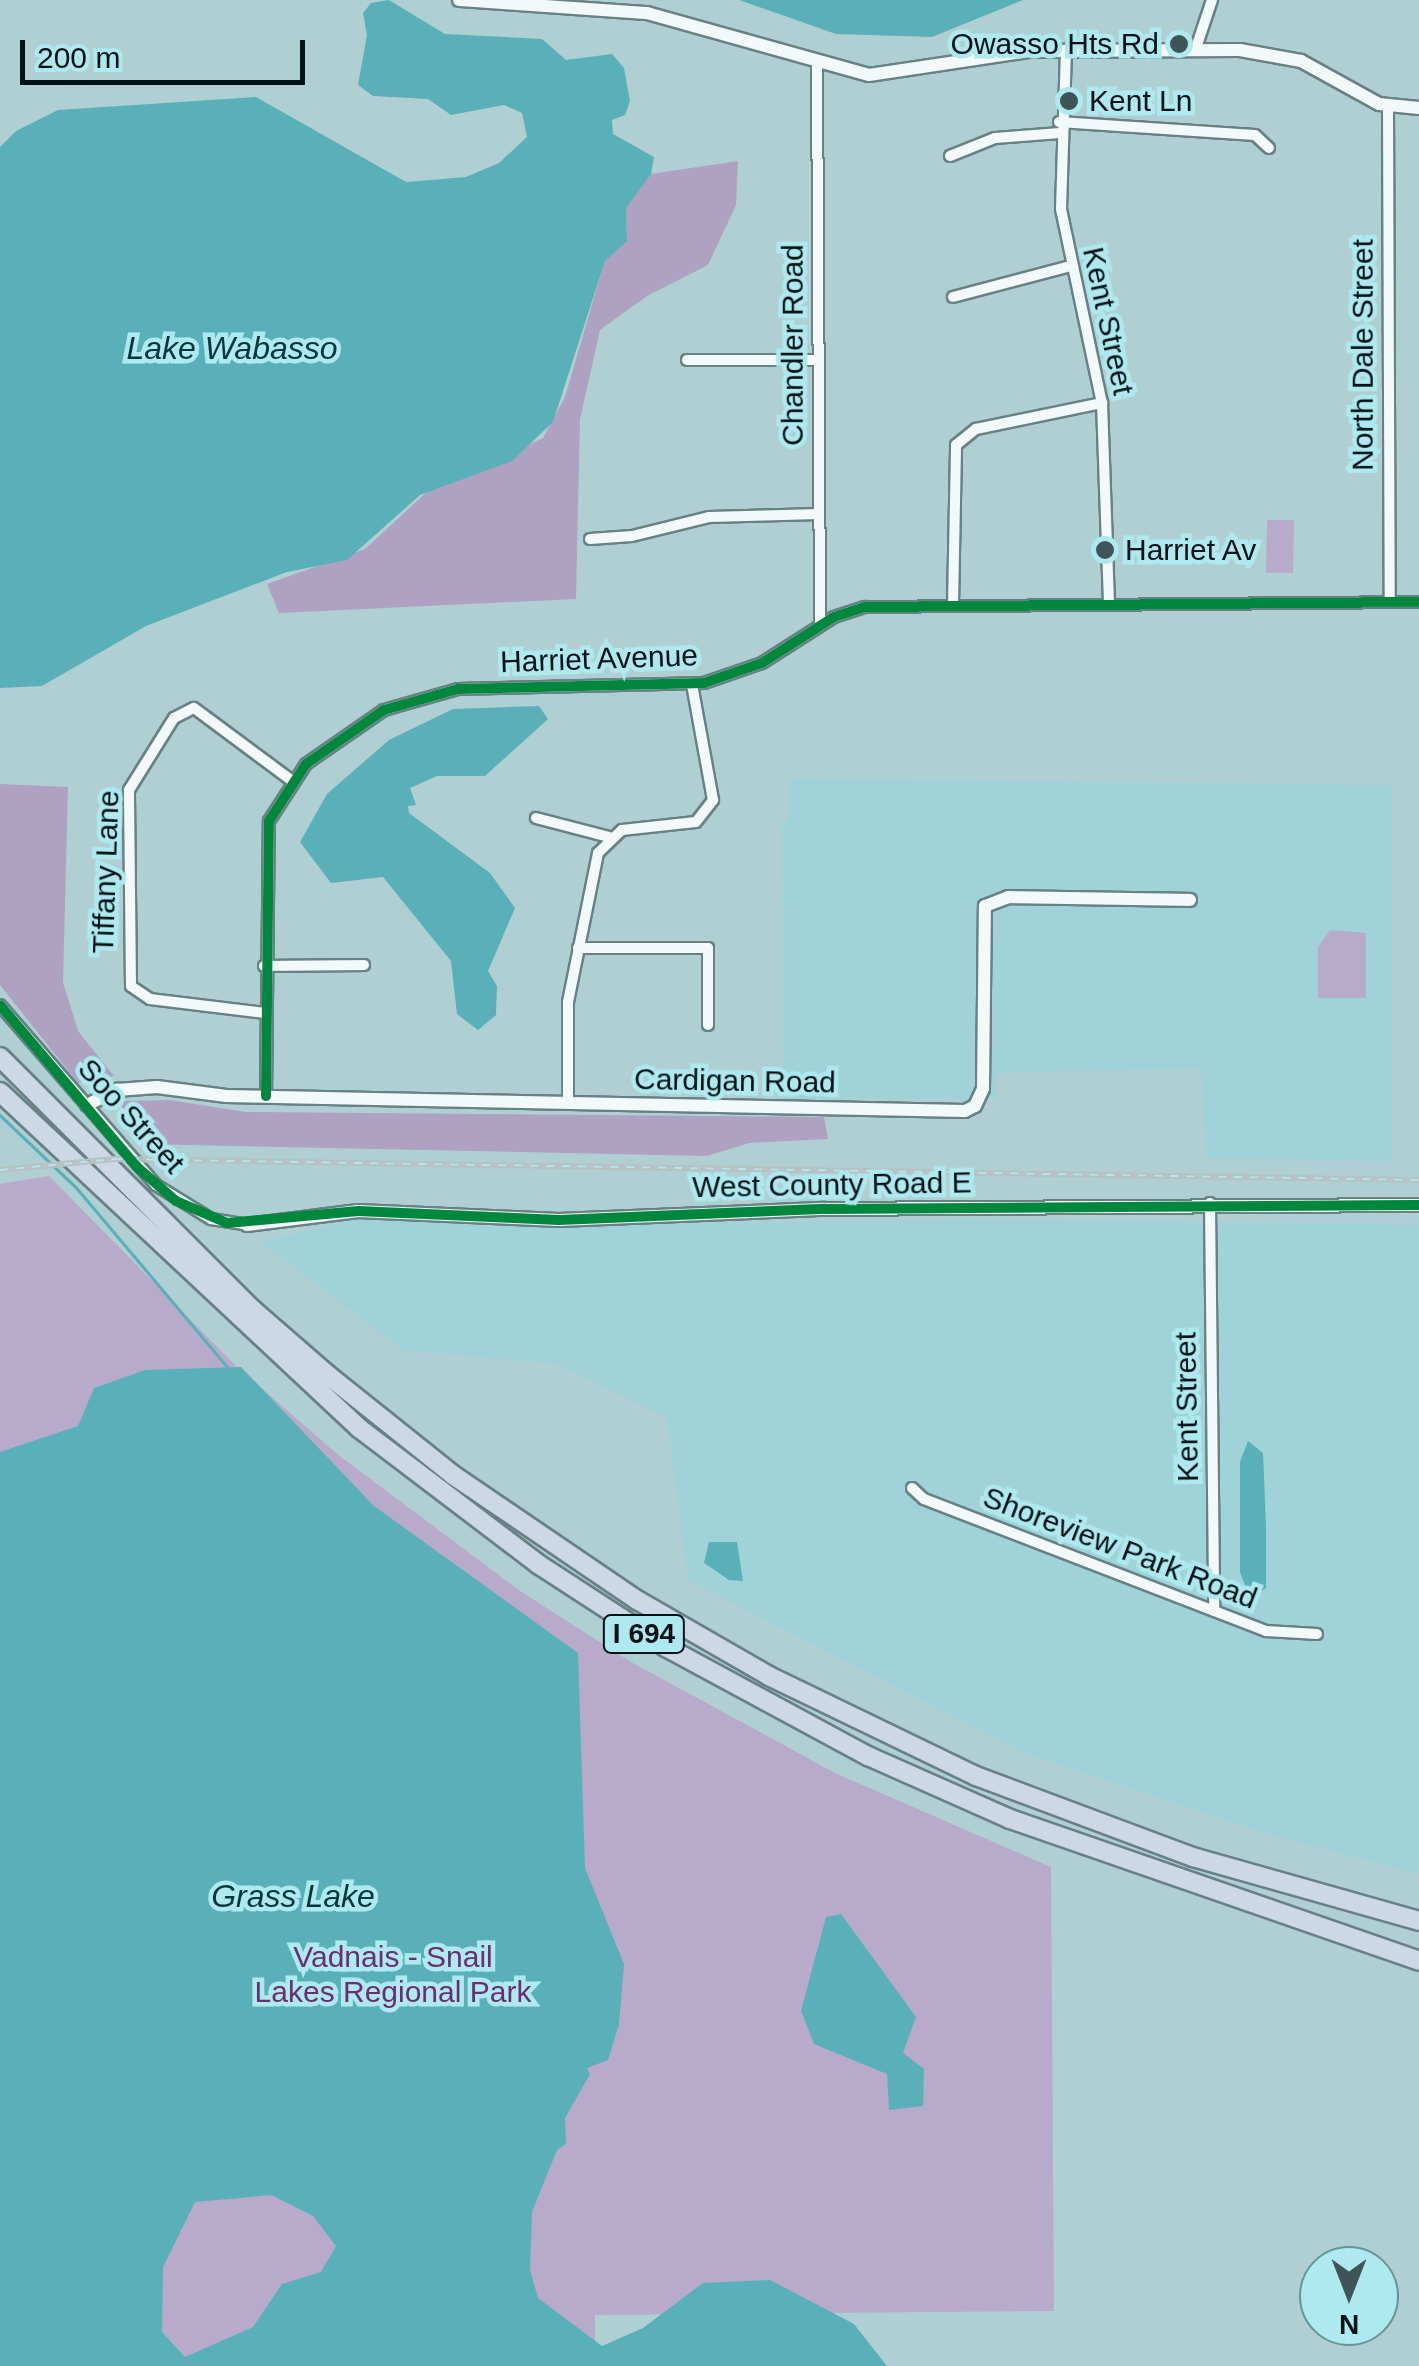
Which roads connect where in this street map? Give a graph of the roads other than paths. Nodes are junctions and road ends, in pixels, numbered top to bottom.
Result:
1 (459, 0) edge
2 (1212, 0) edge
3 (647, 7) edge
4 (1196, 48) junction
5 (1066, 50) junction
6 (817, 64) junction
7 (1388, 106) junction
8 (1419, 108) edge
9 (1060, 127) junction
10 (1270, 148) dead end
11 (950, 156) dead end
12 (1070, 266) junction
13 (954, 297) dead end
14 (687, 360) dead end
15 (819, 360) junction
16 (1102, 403) junction
17 (820, 514) junction
18 (590, 539) dead end
19 (1390, 602) junction
20 (1419, 602) edge
21 (1109, 603) junction
22 (953, 605) junction
23 (820, 625) junction
24 (692, 685) junction
25 (291, 780) junction
26 (536, 818) dead end
27 (609, 837) junction
28 (1190, 900) dead end
29 (578, 948) junction
30 (264, 966) junction
31 (364, 966) dead end
32 (0, 1005) edge
33 (265, 1012) junction
34 (708, 1025) dead end
35 (0, 1057) edge
36 (0, 1092) edge
37 (266, 1096) junction
38 (568, 1103) junction
39 (87, 1105) junction
40 (1210, 1202) junction
41 (1419, 1204) edge
42 (248, 1226) joint
43 (912, 1488) dead end
44 (1214, 1611) junction
45 (1317, 1634) dead end
46 (1418, 1920) edge
47 (1419, 1961) edge

1 - 3 street
2 - 4 street
3 - 6 street
4 - 5 street
4 - 7 street
5 - 6 street
5 - 9 street, Kent Street
6 - 15 street, Chandler Road
7 - 8 street
7 - 19 street, North Dale Street
9 - 10 street
9 - 11 street
9 - 12 street, Kent Street
12 - 13 street
12 - 16 street, Kent Street
14 - 15 street
15 - 17 street, Chandler Road
16 - 21 street, Kent Street
16 - 22 street
17 - 18 street
17 - 23 street, Chandler Road
19 - 20 street, Harriet Avenue
19 - 21 street, Harriet Avenue
21 - 22 street, Harriet Avenue
22 - 23 street, Harriet Avenue
23 - 24 street, Harriet Avenue
24 - 25 street, Harriet Avenue
24 - 27 street
25 - 30 street, Harriet Avenue
25 - 33 street, Tiffany Lane
26 - 27 street
27 - 29 street
28 - 38 street, Cardigan Road
29 - 34 street
29 - 38 street
30 - 31 street
30 - 33 street, Harriet Avenue
32 - 39 street, Soo Street
33 - 37 street, Harriet Avenue
35 - 46 highway, I 694
36 - 47 highway, I 694
37 - 38 street, Cardigan Road
37 - 39 street, Cardigan Road
39 - 42 street, Soo Street
40 - 41 street, West County Road E
40 - 42 street, West County Road E
40 - 44 street, Kent Street
43 - 44 street, Shoreview Park Road
44 - 45 street, Shoreview Park Road

